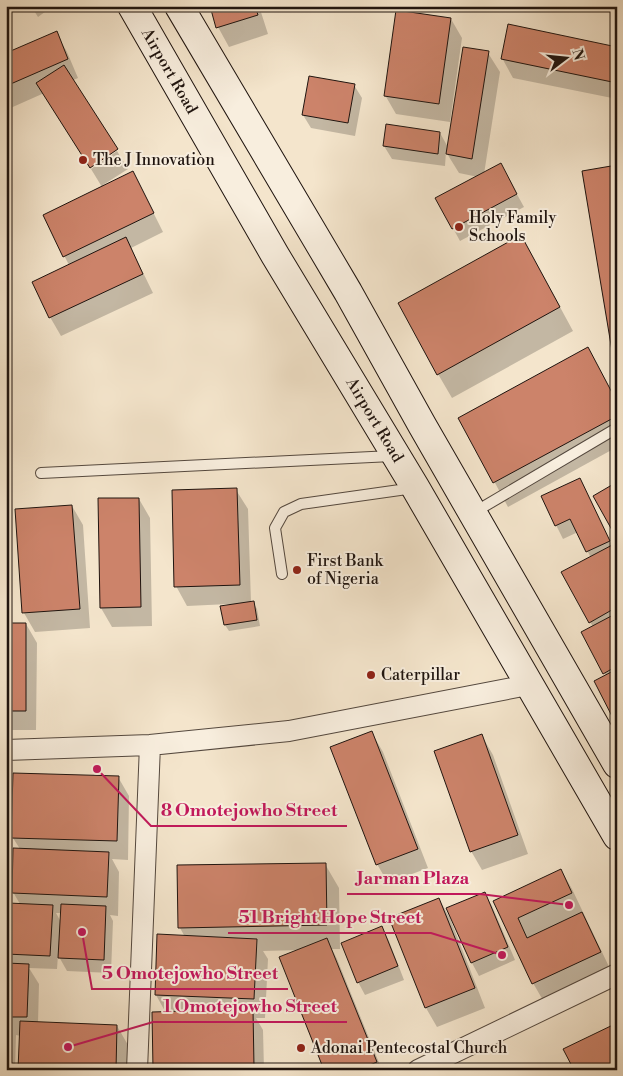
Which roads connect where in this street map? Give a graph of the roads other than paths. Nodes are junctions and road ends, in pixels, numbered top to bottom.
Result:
1 (132, 6) edge
2 (179, 6) edge
3 (313, 233) junction
4 (275, 255) junction
5 (617, 428) edge
6 (395, 456) junction
7 (41, 473) dead end
8 (415, 488) junction
9 (473, 513) junction
10 (282, 574) dead end
11 (528, 685) junction
12 (150, 745) junction
13 (6, 750) edge
14 (617, 764) edge
15 (617, 836) edge
16 (617, 974) edge
17 (137, 1070) edge
18 (418, 1070) edge

1 - 4 main road, Airport Road
2 - 3 main road
3 - 4 main road
3 - 9 main road
4 - 6 main road, Airport Road
5 - 9 lane
6 - 7 lane
6 - 8 main road, Airport Road
8 - 10 lane
8 - 11 main road, Airport Road
9 - 14 main road
11 - 12 street
11 - 15 main road, Airport Road
12 - 13 street
12 - 17 street
16 - 18 street

